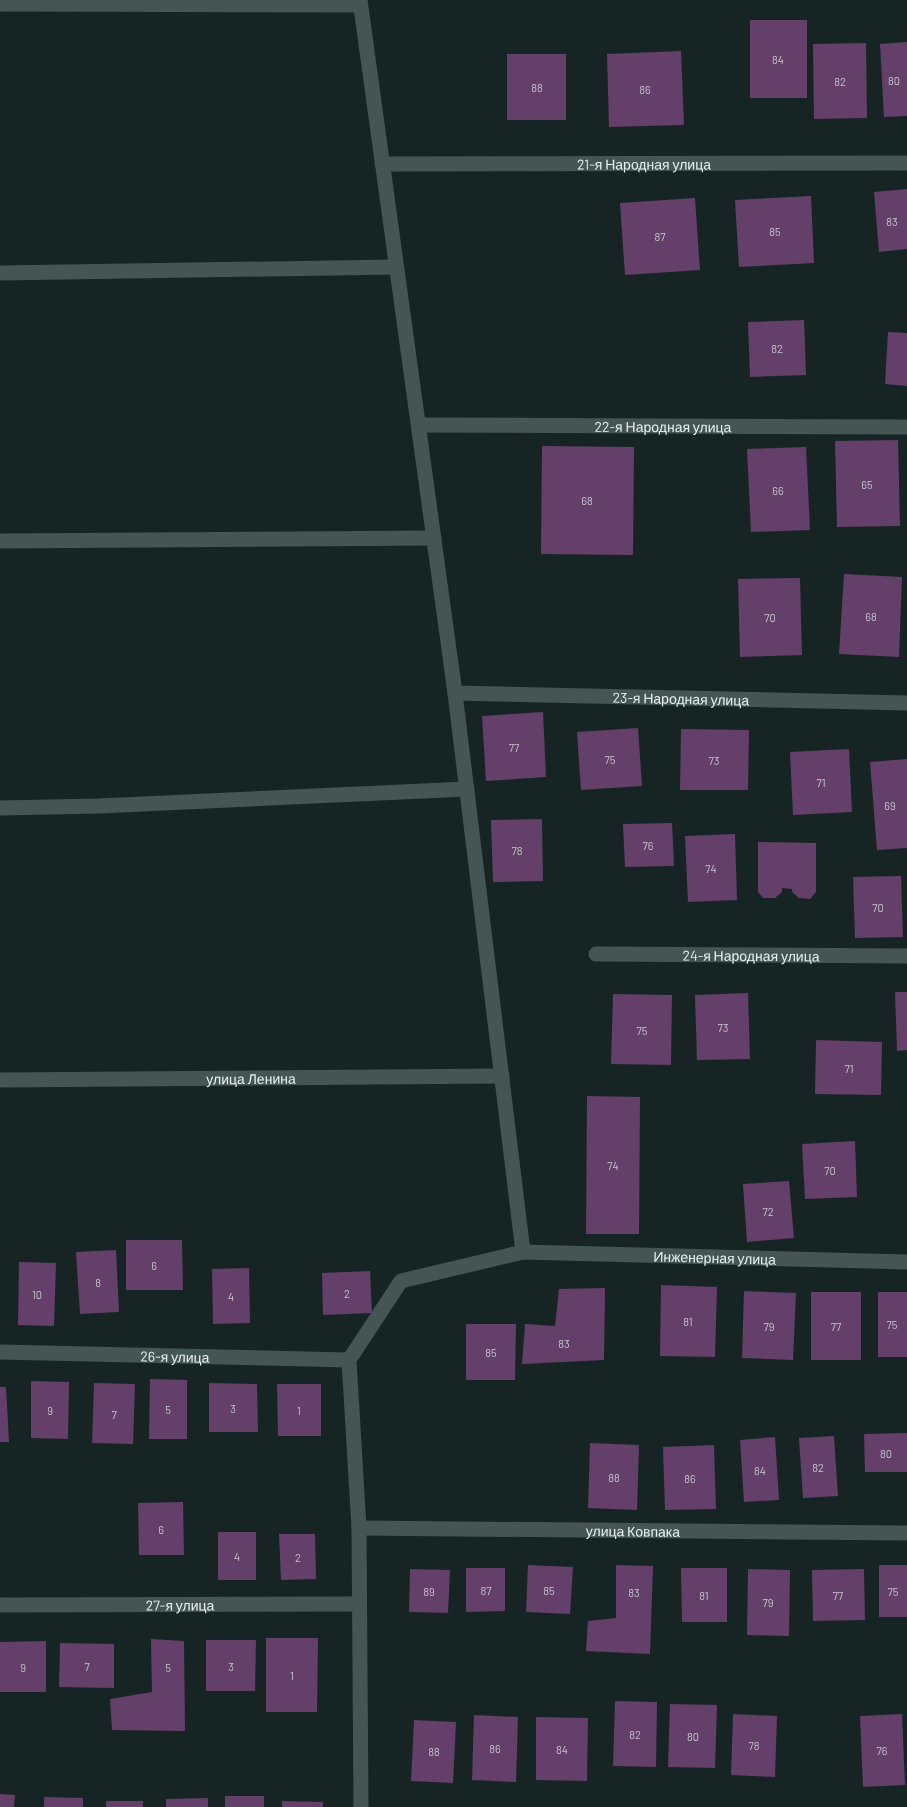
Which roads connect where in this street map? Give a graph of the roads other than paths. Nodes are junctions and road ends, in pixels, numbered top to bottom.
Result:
1 (360, 3) edge
2 (0, 4) edge
3 (907, 163) edge
4 (382, 164) junction
5 (396, 267) junction
6 (0, 272) edge
7 (419, 425) junction
8 (907, 427) edge
9 (434, 538) junction
10 (0, 541) edge
11 (456, 694) junction
12 (907, 703) edge
13 (467, 789) junction
14 (0, 808) edge
15 (596, 954) dead end
16 (907, 956) edge
17 (502, 1076) junction
18 (0, 1080) edge
19 (523, 1252) junction
20 (907, 1262) edge
21 (0, 1352) edge
22 (349, 1360) junction
23 (359, 1528) junction
24 (907, 1533) edge
25 (359, 1604) junction
26 (0, 1605) edge
27 (361, 1807) edge

1 - 2 street
1 - 4 street
3 - 4 street, 21-я Народная улица
4 - 5 street
5 - 6 street
5 - 7 street
7 - 8 street, 22-я Народная улица
7 - 9 street
9 - 10 street
9 - 11 street
11 - 12 street, 23-я Народная улица
11 - 13 street
13 - 14 street
13 - 17 street
15 - 16 street, 24-я Народная улица
17 - 18 street, улица Ленина
17 - 19 street
19 - 20 street, Инженерная улица
19 - 22 street, Инженерная улица
21 - 22 street, 26-я улица
22 - 23 street
23 - 24 street, улица Ковпака
23 - 25 street
25 - 26 street, 27-я улица
25 - 27 street

